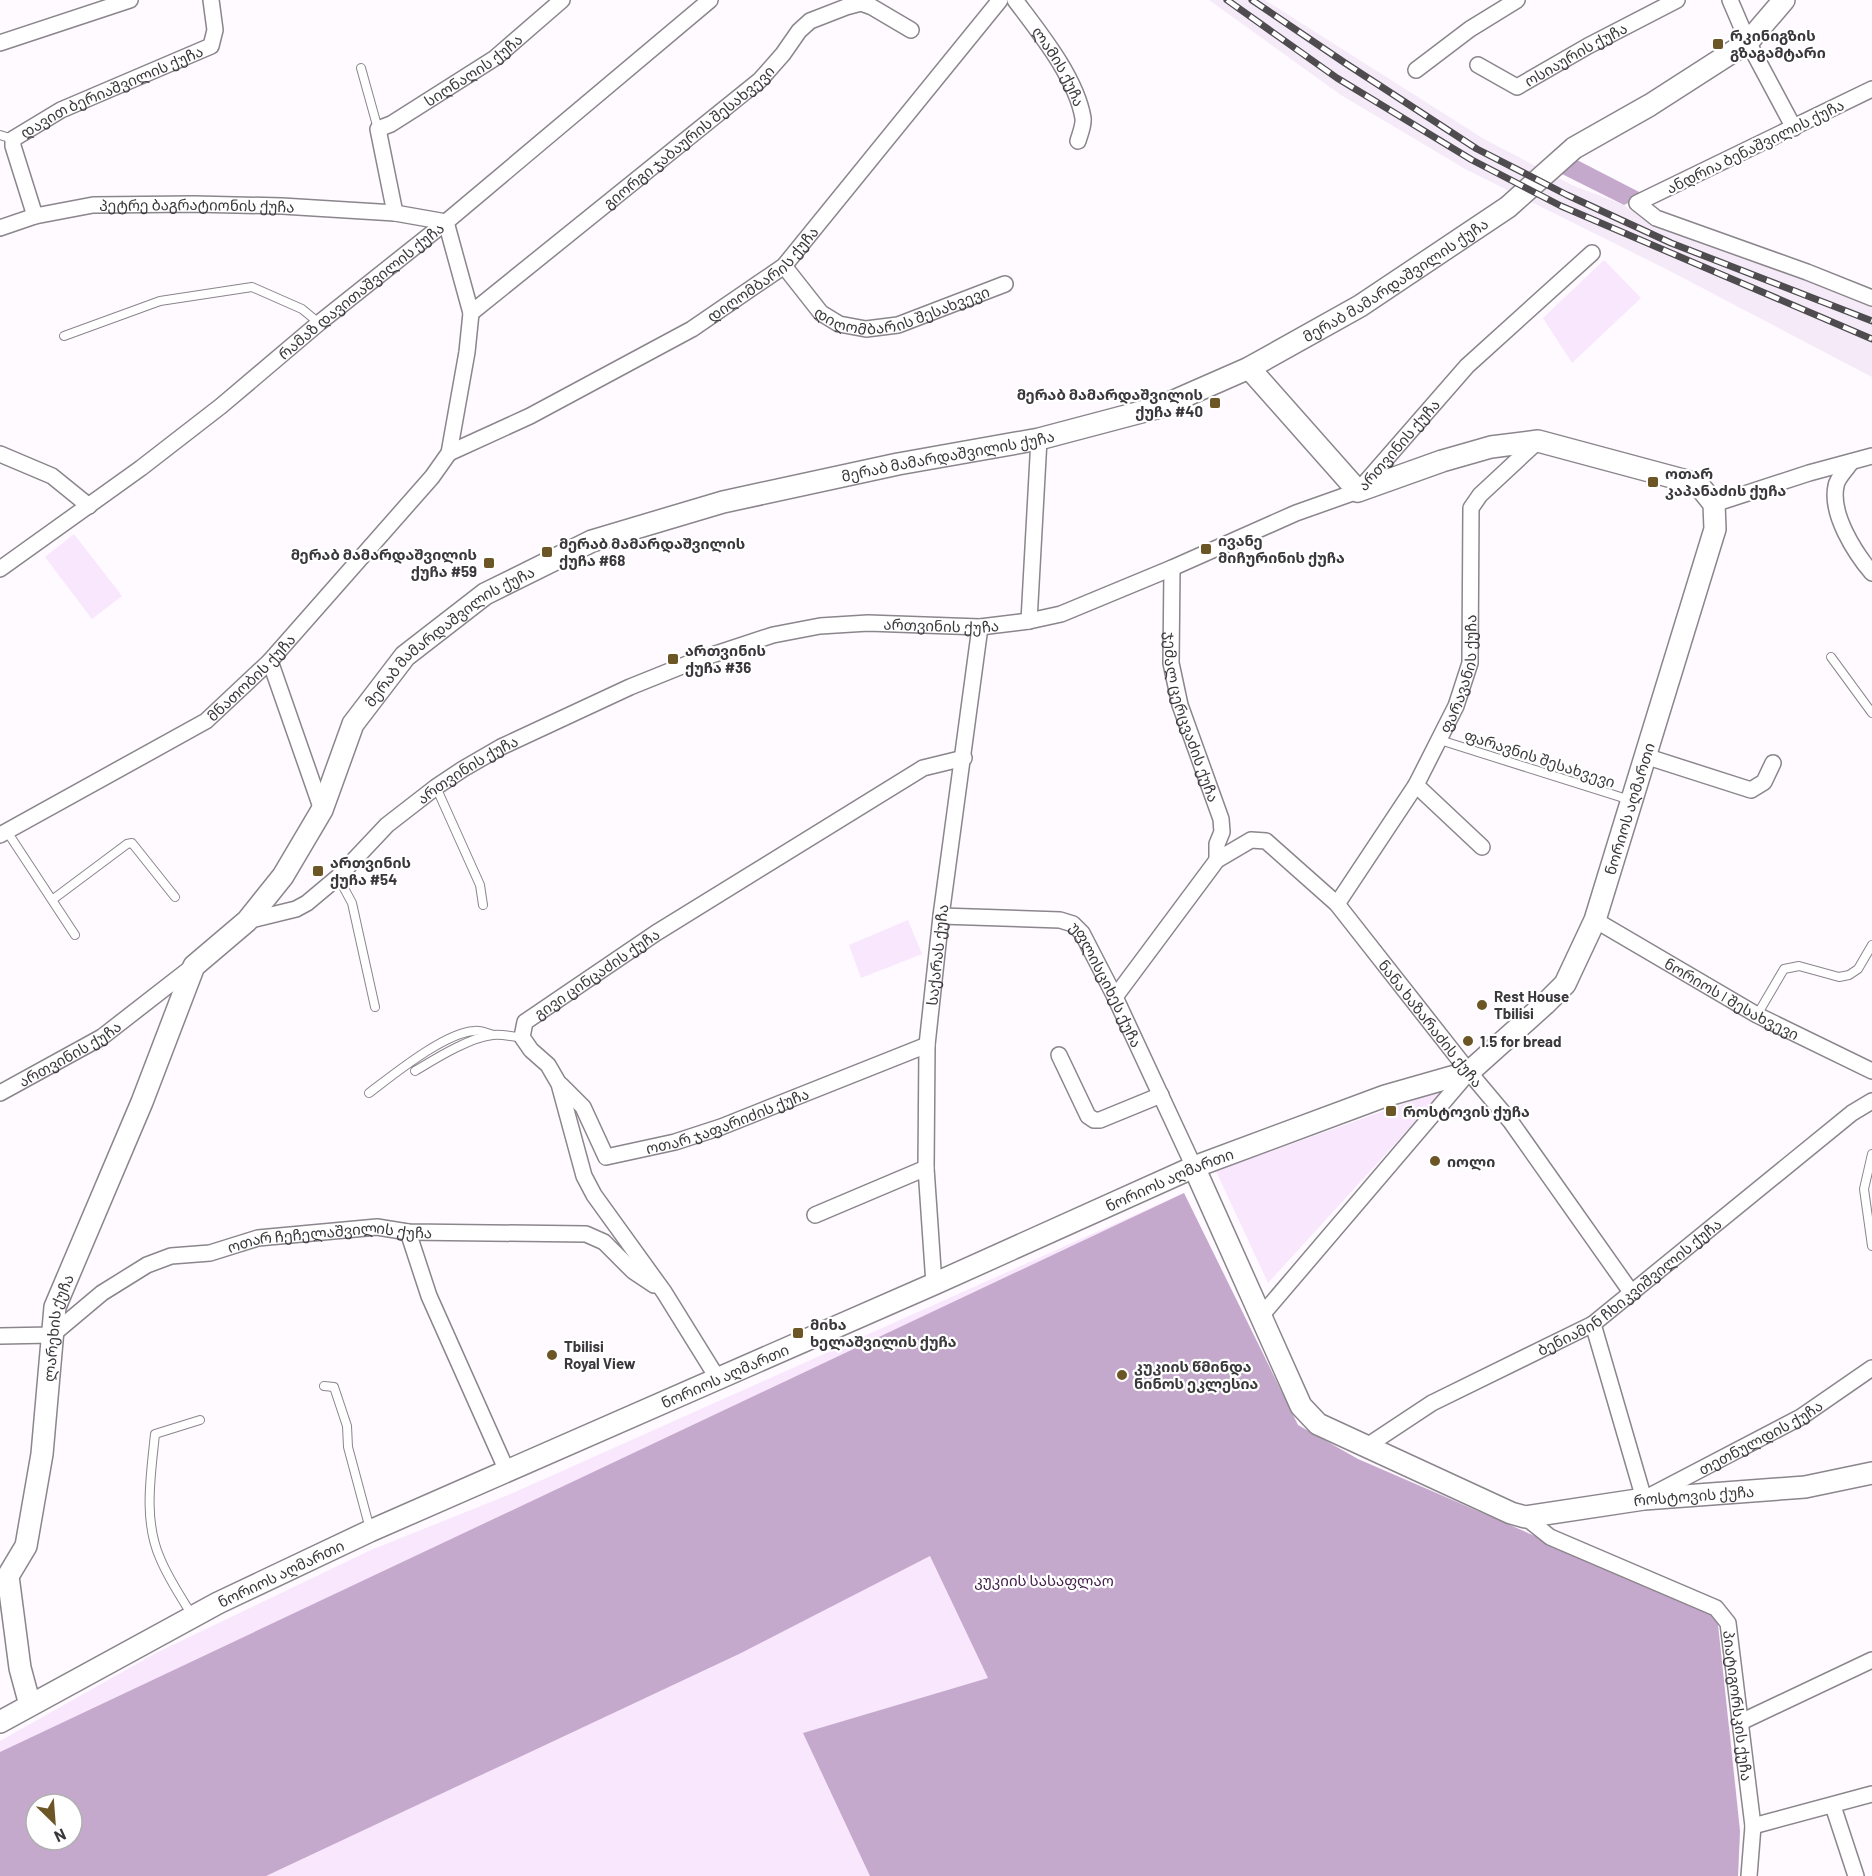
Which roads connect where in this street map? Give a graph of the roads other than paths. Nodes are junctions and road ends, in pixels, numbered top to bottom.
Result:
1 (130, 0) edge
2 (212, 0) edge
3 (562, 0) edge
4 (710, 0) edge
5 (1000, 0) edge
6 (1015, 0) edge
7 (1517, 0) edge
8 (1677, 0) edge
9 (1730, 0) edge
10 (1784, 0) edge
11 (911, 30) dead end
12 (1748, 42) junction
13 (0, 43) edge
14 (1478, 65) dead end
15 (361, 68) dead end
16 (1416, 70) dead end
17 (1872, 89) edge
18 (1794, 128) junction
19 (378, 129) junction
20 (7, 137) edge
21 (1078, 141) dead end
22 (395, 213) junction
23 (35, 216) junction
24 (446, 222) junction
25 (0, 228) edge
26 (1592, 253) dead end
27 (784, 266) junction
28 (1005, 284) dead end
29 (1872, 298) edge
30 (471, 313) junction
31 (319, 322) junction
32 (64, 336) dead end
33 (1249, 368) junction
34 (1039, 439) junction
35 (1538, 441) junction
36 (449, 453) junction
37 (0, 454) edge
38 (1872, 456) edge
39 (1851, 462) junction
40 (1358, 491) junction
41 (1714, 504) junction
42 (88, 506) junction
43 (1172, 568) junction
44 (0, 569) edge
45 (1872, 573) edge
46 (1029, 621) junction
47 (980, 627) junction
48 (1832, 657) dead end
49 (270, 661) junction
50 (1872, 713) edge
51 (1440, 740) junction
52 (1646, 756) junction
53 (964, 758) junction
54 (1773, 763) dead end
55 (1416, 785) junction
56 (435, 787) junction
57 (1632, 801) junction
58 (321, 810) junction
59 (3, 833) edge
60 (1251, 840) joint
61 (1482, 847) dead end
62 (1217, 860) junction
63 (338, 877) junction
64 (175, 897) dead end
65 (52, 900) junction
66 (1337, 904) junction
67 (483, 905) dead end
68 (941, 916) junction
69 (1596, 920) junction
70 (247, 921) junction
71 (75, 935) dead end
72 (1872, 945) edge
73 (194, 966) junction
74 (1115, 997) junction
75 (375, 1007) dead end
76 (1757, 1015) junction
77 (493, 1035) junction
78 (522, 1037) junction
79 (927, 1045) junction
80 (1059, 1055) dead end
81 (415, 1071) dead end
82 (1872, 1071) edge
83 (1469, 1072) junction
84 (559, 1084) junction
85 (0, 1093) edge
86 (369, 1094) dead end
87 (1161, 1095) junction
88 (1872, 1101) edge
89 (1872, 1154) edge
90 (1194, 1167) junction
91 (926, 1168) junction
92 (815, 1215) dead end
93 (408, 1232) junction
94 (1872, 1246) edge
95 (934, 1284) junction
96 (664, 1292) junction
97 (1631, 1292) junction
98 (1261, 1316) junction
99 (1593, 1324) junction
100 (52, 1335) junction
101 (0, 1336) edge
102 (1872, 1368) edge
103 (718, 1379) junction
104 (324, 1386) dead end
105 (200, 1420) dead end
106 (1367, 1446) junction
107 (507, 1471) junction
108 (1872, 1473) edge
109 (1644, 1499) junction
110 (1526, 1517) junction
111 (370, 1531) junction
112 (4, 1576) edge
113 (193, 1617) junction
114 (1872, 1660) edge
115 (30, 1705) junction
116 (0, 1722) edge
117 (1741, 1722) junction
118 (1872, 1794) edge
119 (1833, 1806) junction
120 (1753, 1826) junction
121 (1749, 1876) edge
122 (1856, 1876) edge

1 - 13 street
2 - 20 street, დავით ბერიაშვილის ქუჩა
3 - 19 street, სიღნაღის ქუჩა
4 - 24 street, რამაზ დავითაშვილის ქუჩა
5 - 27 street, დიღომბარის ქუჩა
6 - 21 street, ლამის ქუჩა
7 - 16 street
8 - 14 street, ოსიაურის ქუჩა
9 - 12 street
10 - 12 street, მერაბ მამარდაშვილის ქუჩა
11 - 30 street, გიორგი ჯაბაურის შესახვევი
12 - 18 street
12 - 33 street, მერაბ მამარდაშვილის ქუჩა
15 - 19 lane
17 - 18 street, ანდრია ბენაშვილის ქუჩა
18 - 29 street, ანდრია ბენაშვილის ქუჩა
19 - 22 street
20 - 23 street, დავით ბერიაშვილის ქუჩა
22 - 23 street, პეტრე ბაგრატიონის ქუჩა
22 - 24 street, პეტრე ბაგრატიონის ქუჩა
23 - 25 street, პეტრე ბაგრატიონის ქუჩა
24 - 30 street
24 - 31 street, რამაზ დავითაშვილის ქუჩა
26 - 40 street, ართვინის ქუჩა
27 - 28 street, დიღომბარის შესახვევი
27 - 36 street, დიღომბარის ქუჩა
30 - 36 street
31 - 32 lane
31 - 42 street, რამაზ დავითაშვილის ქუჩა
33 - 34 street, მერაბ მამარდაშვილის ქუჩა
33 - 40 street
34 - 46 street
34 - 58 street, მერაბ მამარდაშვილის ქუჩა
35 - 40 street
35 - 41 street
35 - 51 street, ფარავანის ქუჩა
36 - 49 street, მნათობის ქუჩა
37 - 42 street
38 - 39 street
39 - 41 street
39 - 45 street
40 - 43 street, ართვინის ქუჩა
41 - 52 street, ნორიოს აღმართი
42 - 44 street, რამაზ დავითაშვილის ქუჩა
43 - 46 street, ართვინის ქუჩა
43 - 62 street, ჯემალ ცერცვაძის ქუჩა
46 - 47 street, ართვინის ქუჩა
47 - 53 street, საქარას ქუჩა
47 - 56 street, ართვინის ქუჩა
48 - 50 lane
49 - 58 street
49 - 59 street, მნათობის ქუჩა
51 - 55 street, ფარავანის ქუჩა
51 - 57 lane, ფარავნის შესახვევი
52 - 54 street
52 - 57 street, ნორიოს აღმართი
53 - 68 street, საქარას ქუჩა
53 - 78 street, გივი ცინცაძის ქუჩა
55 - 61 street
55 - 66 street, ფარავანის ქუჩა
56 - 63 street, ართვინის ქუჩა
56 - 67 lane
57 - 69 street, ნორიოს აღმართი
58 - 70 street, მერაბ მამარდაშვილის ქუჩა
59 - 65 lane
60 - 62 street, ჯემალ ცერცვაძის ქუჩა
60 - 66 street, ნანა ხაზარაძის ქუჩა
62 - 74 street, ჯემალ ცერცვაძის ქუჩა
63 - 70 street, ართვინის ქუჩა
63 - 75 lane
64 - 65 lane
65 - 71 lane
66 - 83 street, ნანა ხაზარაძის ქუჩა
68 - 74 street, უფლისციხეს ქუჩა
68 - 79 street, საქარას ქუჩა
69 - 76 street, ნორიოს I შესახვევი
69 - 83 street, ნორიოს აღმართი
70 - 73 street, მერაბ მამარდაშვილის ქუჩა
72 - 76 lane
73 - 85 street, ართვინის ქუჩა
73 - 100 street, ლარეხის ქუჩა
74 - 87 street, უფლისციხეს ქუჩა
76 - 82 street, ნორიოს I შესახვევი
77 - 78 lane
77 - 81 lane
77 - 86 lane
78 - 84 street
79 - 84 street, ოთარ ჯაფარიძის ქუჩა
79 - 91 street, საქარას ქუჩა
80 - 87 street
83 - 90 street, ნორიოს აღმართი
83 - 97 street, ნანა ხაზარაძის ქუჩა
83 - 98 street, ნორიოს აღმართი
84 - 96 street
87 - 90 street, უფლისციხეს ქუჩა
88 - 97 street, ბენიამინ ჩხიკვიშვილის ქუჩა
89 - 94 lane
90 - 95 street, ნორიოს აღმართი
90 - 98 street, როსტოვის ქუჩა
91 - 92 street
91 - 95 street, საქარას ქუჩა
93 - 96 street, ოთარ ჩეჩელაშვილის ქუჩა
93 - 100 street, ოთარ ჩეჩელაშვილის ქუჩა
93 - 107 street
95 - 103 street, ნორიოს აღმართი
96 - 103 street
97 - 99 street, ბენიამინ ჩხიკვიშვილის ქუჩა
98 - 106 street, როსტოვის ქუჩა
99 - 106 street, ბენიამინ ჩხიკვიშვილის ქუჩა
99 - 109 street
100 - 101 street
100 - 112 street, ლარეხის ქუჩა
102 - 109 street, თეთნულდის ქუჩა
103 - 107 street, ნორიოს აღმართი
104 - 111 lane
105 - 113 lane
106 - 110 street, როსტოვის ქუჩა
107 - 111 street, ნორიოს აღმართი
108 - 109 street, როსტოვის ქუჩა
109 - 110 street, როსტოვის ქუჩა
110 - 117 street, პიატიგორსკის ქუჩა
111 - 113 street, ნორიოს აღმართი
112 - 115 street, ლარეხის ქუჩა
113 - 115 street, ნორიოს აღმართი
114 - 117 street
115 - 116 street, ნორიოს აღმართი
117 - 120 street, პიატიგორსკის ქუჩა
118 - 119 street
119 - 120 street
119 - 122 street
120 - 121 street, პიატიგორსკის ქუჩა

